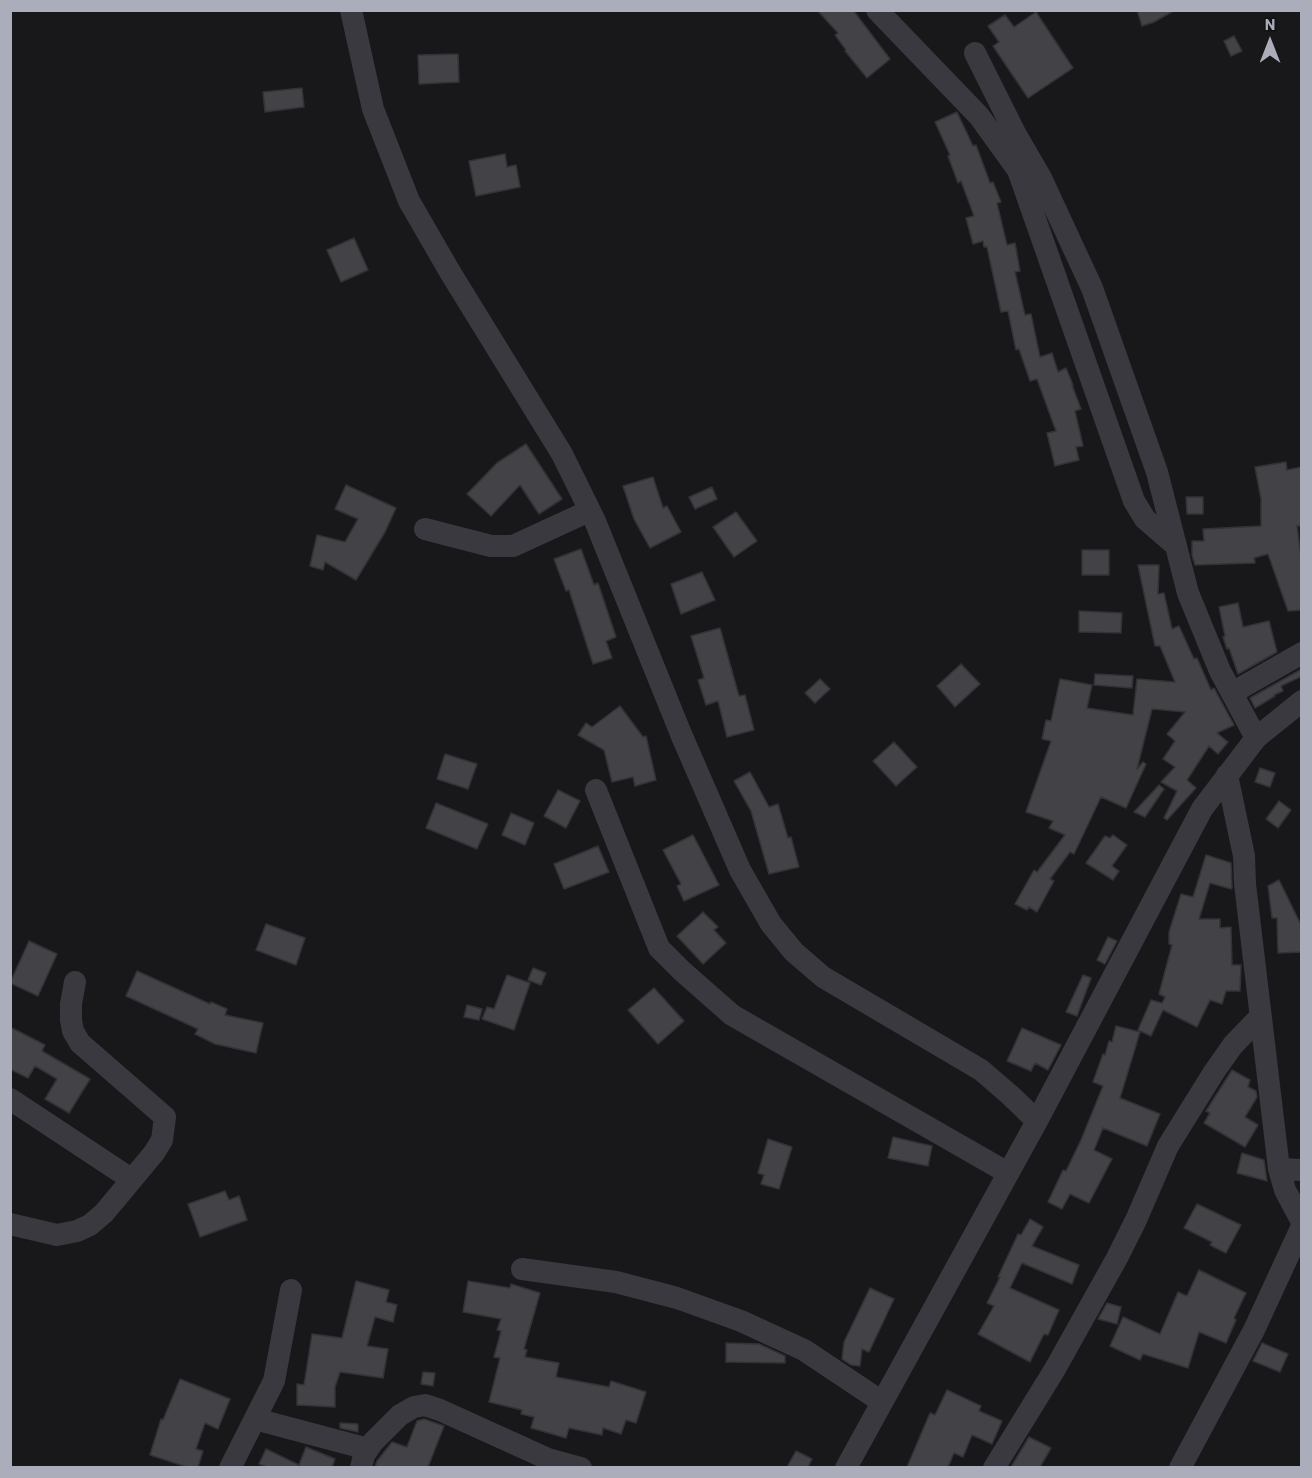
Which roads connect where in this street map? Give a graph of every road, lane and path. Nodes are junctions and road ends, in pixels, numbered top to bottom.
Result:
1 (351, 10) edge
2 (877, 10) edge
3 (975, 53) dead end
4 (589, 511) junction
5 (425, 529) dead end
6 (1174, 543) junction
7 (1302, 653) edge
8 (1232, 693) junction
9 (1302, 701) edge
10 (1256, 738) junction
11 (1227, 776) junction
12 (596, 790) dead end
13 (75, 982) dead end
14 (1260, 1017) junction
15 (10, 1099) edge
16 (1037, 1121) junction
17 (1279, 1169) junction
18 (1302, 1170) edge
19 (1008, 1173) junction
20 (131, 1179) junction
21 (10, 1224) edge
22 (1302, 1224) edge
23 (522, 1269) dead end
24 (291, 1290) dead end
25 (882, 1402) junction
26 (255, 1419) junction
27 (364, 1458) edge
28 (230, 1467) edge
29 (581, 1467) edge
30 (846, 1467) edge
31 (994, 1467) edge
32 (1180, 1467) edge

1 - 4 street
2 - 6 street
3 - 6 street
4 - 5 street
4 - 16 street
6 - 8 street
7 - 8 street
8 - 10 street
9 - 10 street
10 - 11 street
11 - 14 street
11 - 16 street
12 - 19 street
13 - 20 street
14 - 17 street
14 - 31 street
15 - 20 street
16 - 19 street
17 - 18 street
17 - 22 street
19 - 25 street
20 - 21 street
22 - 32 street
23 - 25 street
24 - 26 street
25 - 30 street
26 - 27 street
26 - 28 street
27 - 29 street

